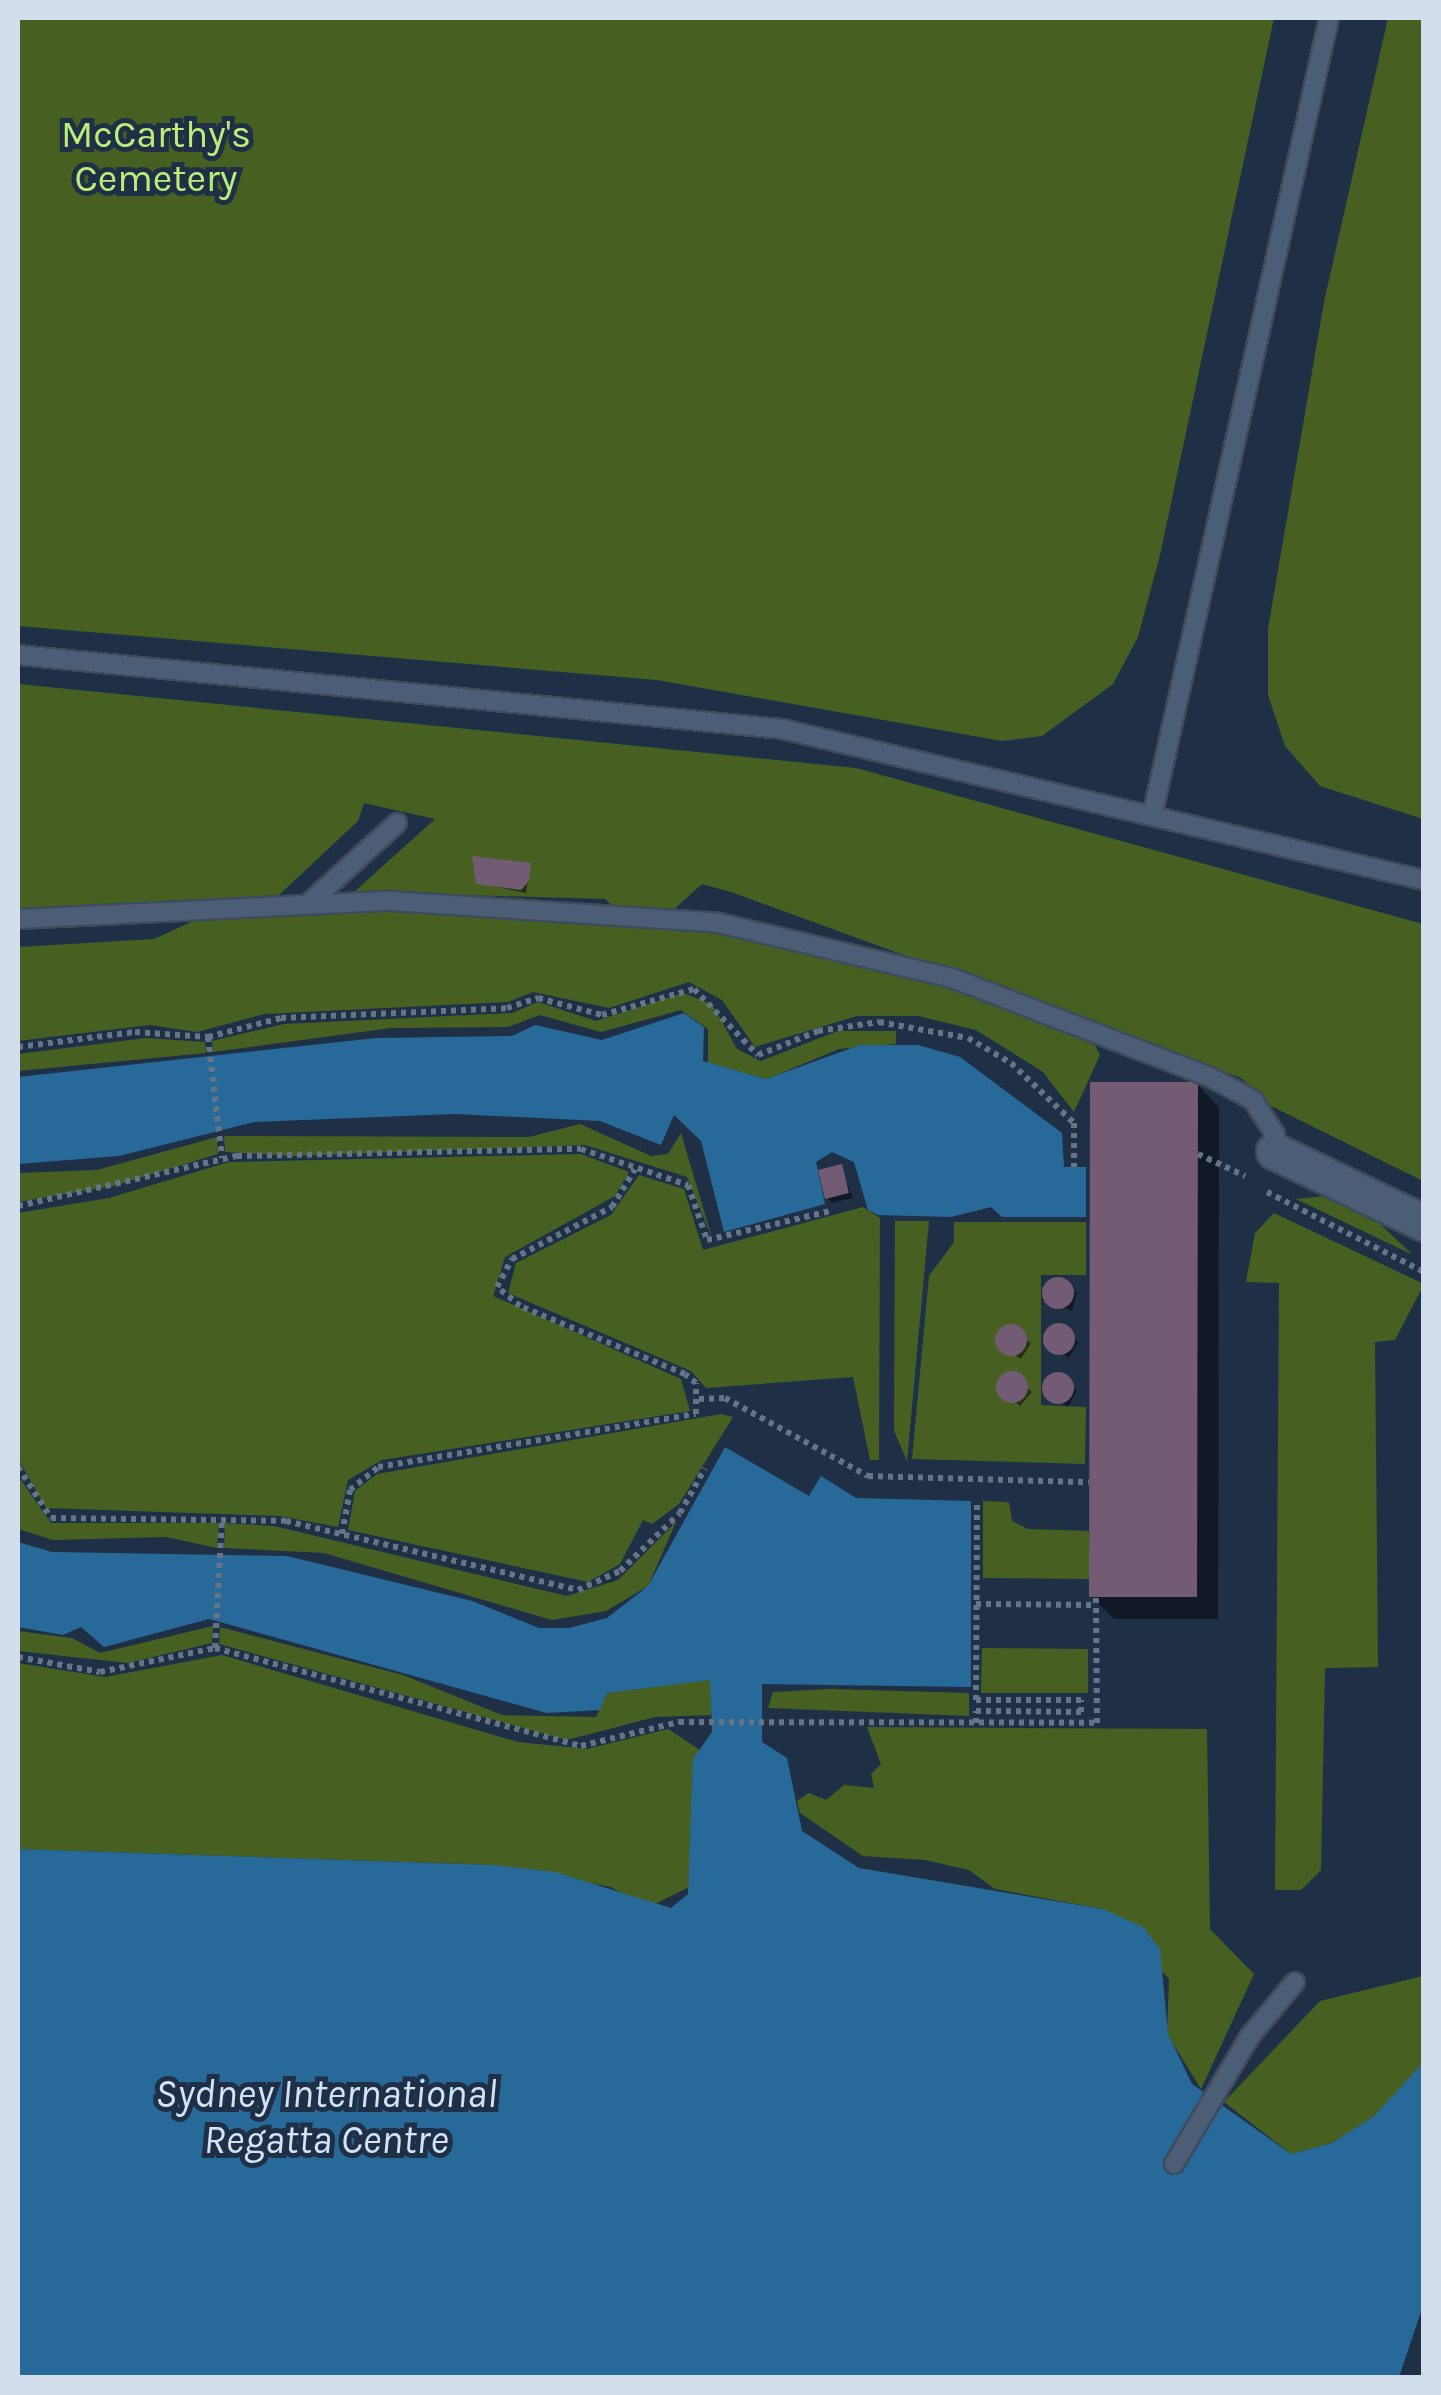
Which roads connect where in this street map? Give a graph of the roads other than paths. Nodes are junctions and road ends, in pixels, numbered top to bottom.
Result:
1 (1329, 18) edge
2 (18, 655) edge
3 (1153, 812) junction
4 (397, 823) dead end
5 (1424, 880) edge
6 (309, 903) junction
7 (18, 919) edge
8 (1274, 1151) joint
9 (1424, 1222) edge
10 (1295, 1982) dead end
11 (1174, 2164) dead end

1 - 3 lane
2 - 3 lane
3 - 5 lane
4 - 6 lane
6 - 7 lane
6 - 8 lane
8 - 9 street
10 - 11 lane

